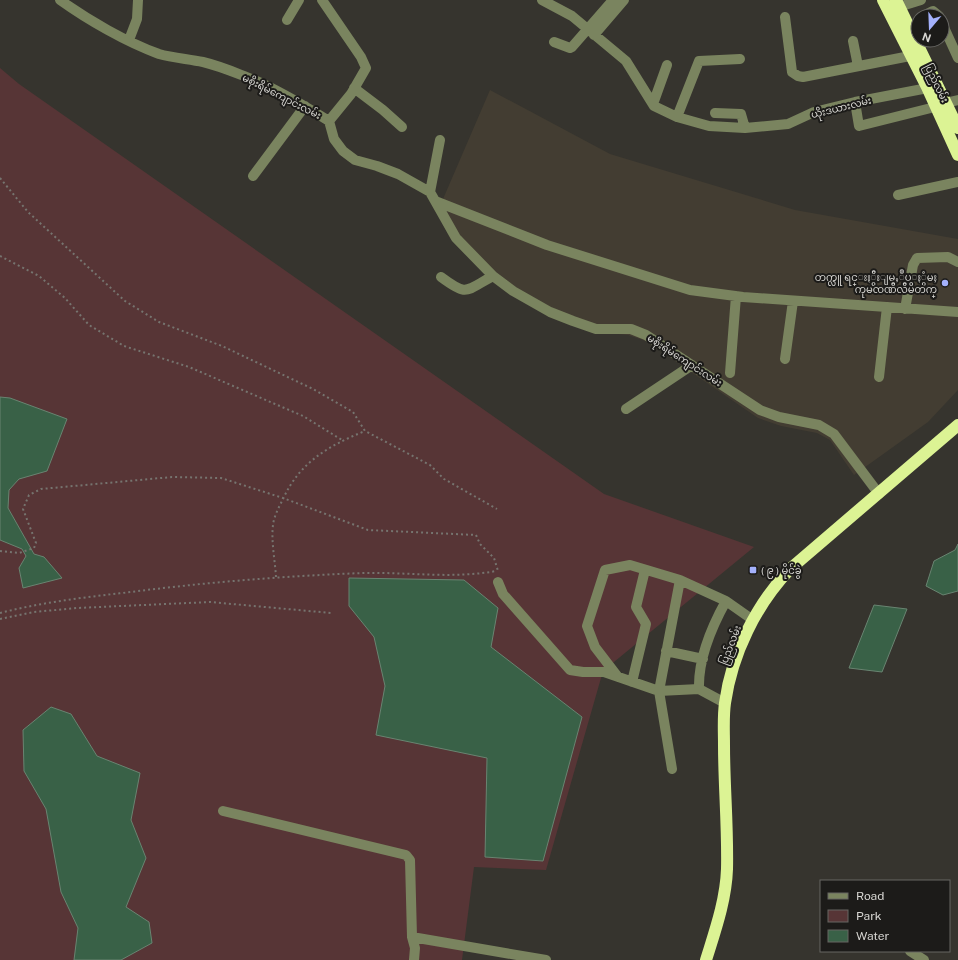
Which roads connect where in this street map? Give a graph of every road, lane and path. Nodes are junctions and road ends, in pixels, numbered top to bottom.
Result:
1 (60, 0) edge
2 (138, 0) edge
3 (299, 0) edge
4 (322, 0) edge
5 (542, 0) edge
6 (613, 0) edge
7 (624, 0) edge
8 (920, 0) edge
9 (891, 4) edge
10 (785, 17) dead end
11 (287, 20) dead end
12 (910, 23) edge
13 (907, 24) junction
14 (591, 32) junction
15 (129, 40) junction
16 (950, 40) edge
17 (853, 41) dead end
18 (554, 42) dead end
19 (910, 56) junction
20 (740, 58) dead end
21 (958, 58) edge
22 (667, 65) dead end
23 (858, 66) junction
24 (933, 87) junction
25 (354, 88) junction
26 (958, 100) edge
27 (855, 102) junction
28 (653, 104) junction
29 (940, 105) junction
30 (305, 106) junction
31 (715, 113) dead end
32 (678, 117) junction
33 (330, 121) junction
34 (402, 127) dead end
35 (745, 128) junction
36 (958, 128) edge
37 (440, 140) dead end
38 (958, 155) edge
39 (253, 176) dead end
40 (0, 178) edge
41 (958, 182) edge
42 (898, 195) dead end
43 (432, 197) junction
44 (0, 256) edge
45 (958, 262) edge
46 (493, 276) junction
47 (441, 277) dead end
48 (736, 296) junction
49 (793, 301) junction
50 (887, 307) junction
51 (905, 309) junction
52 (958, 312) edge
53 (785, 359) dead end
54 (692, 365) junction
55 (730, 373) dead end
56 (879, 378) dead end
57 (626, 409) dead end
58 (958, 425) edge
59 (365, 431) junction
60 (342, 440) junction
61 (879, 494) junction
62 (283, 498) junction
63 (497, 509) dead end
64 (0, 552) edge
65 (645, 570) junction
66 (498, 571) junction
67 (276, 577) junction
68 (680, 580) junction
69 (498, 582) joint
70 (726, 601) junction
71 (0, 613) edge
72 (331, 613) dead end
73 (0, 619) edge
74 (753, 620) junction
75 (666, 651) junction
76 (703, 658) junction
77 (618, 677) junction
78 (632, 682) junction
79 (699, 689) junction
80 (659, 691) junction
81 (725, 703) junction
82 (672, 769) dead end
83 (223, 812) dead end
84 (412, 937) junction
85 (912, 952) edge
86 (414, 960) edge
87 (546, 960) edge
88 (706, 960) edge
89 (924, 960) edge

1 - 15 street, မစိုးရိမ်ကျောင်းလမ်း
2 - 15 street
3 - 11 street
4 - 25 street
5 - 14 street
6 - 14 street
7 - 14 street
8 - 9 street
9 - 13 highway, ပြည်လမ်း
9 - 19 highway, ပြည်လမ်း
10 - 23 street
12 - 13 street
13 - 24 highway, ပြည်လမ်း
14 - 18 street
14 - 28 street
15 - 30 street, မစိုးရိမ်ကျောင်းလမ်း
16 - 21 street
17 - 23 street
19 - 23 street
19 - 24 highway, ပြည်လမ်း
20 - 32 street
22 - 28 street
24 - 27 street, ယိုးဒယားလမ်း
24 - 29 highway, ပြည်လမ်း
25 - 33 street
25 - 34 street
26 - 29 street
27 - 29 street
27 - 35 street, ယိုးဒယားလမ်း
28 - 32 street, ယိုးဒယားလမ်း
29 - 36 highway, ပြည်လမ်း
29 - 38 highway, ပြည်လမ်း
30 - 33 street, မစိုးရိမ်ကျောင်းလမ်း
30 - 39 street
31 - 35 street
32 - 35 street, ယိုးဒယားလမ်း
33 - 43 street, မစိုးရိမ်ကျောင်းလမ်း
37 - 43 street
40 - 59 path
41 - 42 street
43 - 46 street, မစိုးရိမ်ကျောင်းလမ်း
43 - 48 street
44 - 60 path
45 - 51 street
46 - 47 street
46 - 54 street, မစိုးရိမ်ကျောင်းလမ်း
48 - 49 street
48 - 55 street
49 - 50 street
49 - 53 street
50 - 51 street
50 - 56 street
51 - 52 street
54 - 57 street
54 - 61 street, မစိုးရိမ်ကျောင်းလမ်း
58 - 61 highway, ပြည်လမ်း
59 - 60 path
59 - 63 path
60 - 62 path
61 - 74 highway, ပြည်လမ်း
62 - 64 path
62 - 66 path
62 - 67 path
65 - 68 street
65 - 77 street
65 - 78 street
66 - 67 path
66 - 69 path
67 - 71 path
68 - 70 street
68 - 75 street
69 - 77 street
70 - 74 street
70 - 76 street
72 - 73 path
74 - 81 highway, ပြည်လမ်း
75 - 76 street
75 - 80 street
76 - 79 street
77 - 78 street
78 - 80 street
79 - 80 street
79 - 81 street
80 - 82 street
81 - 88 highway, ပြည်လမ်း
83 - 84 street
84 - 86 street
84 - 87 street
85 - 89 street

